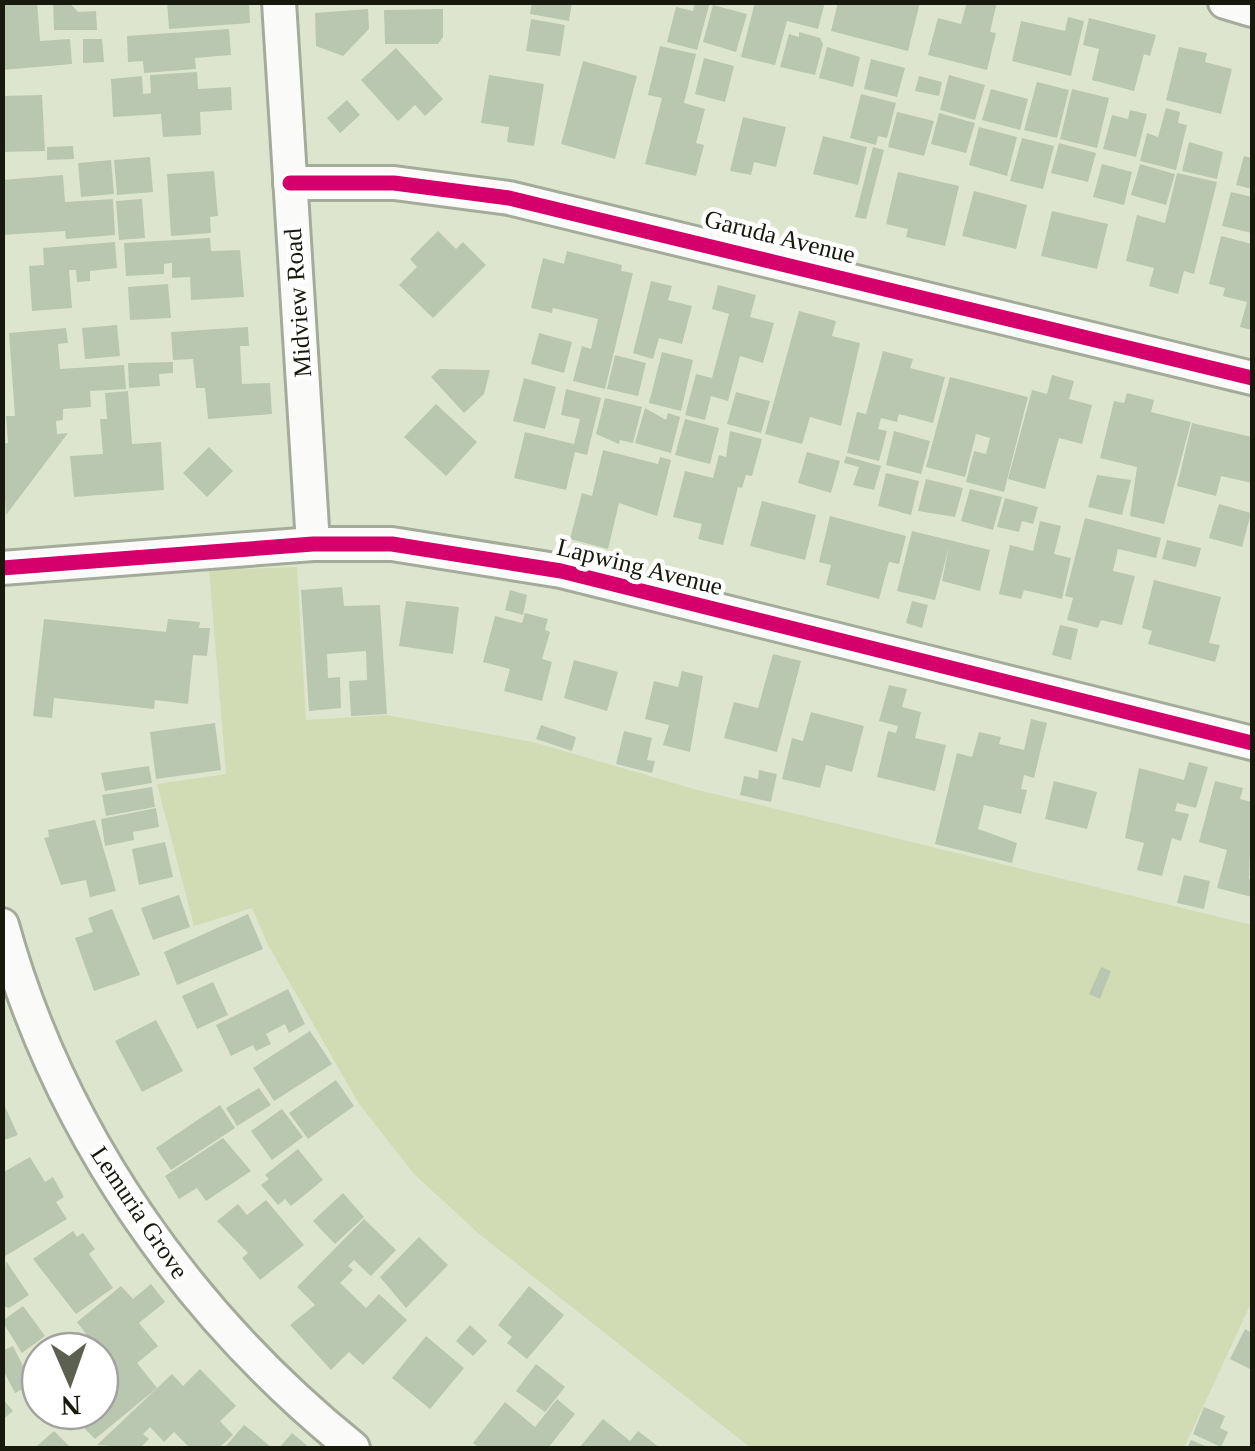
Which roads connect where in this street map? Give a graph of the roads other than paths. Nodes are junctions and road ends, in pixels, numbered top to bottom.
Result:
1 (279, 2) edge
2 (1224, 2) edge
3 (1252, 10) edge
4 (290, 182) junction
5 (1252, 378) edge
6 (313, 544) junction
7 (2, 568) edge
8 (1252, 743) edge
9 (2, 925) edge
10 (353, 1448) edge

1 - 4 street, Midview Road
2 - 3 street
4 - 5 street, Garuda Avenue
4 - 6 street, Midview Road
6 - 7 street, Lapwing Avenue
6 - 8 street, Lapwing Avenue
9 - 10 street, Lemuria Grove

